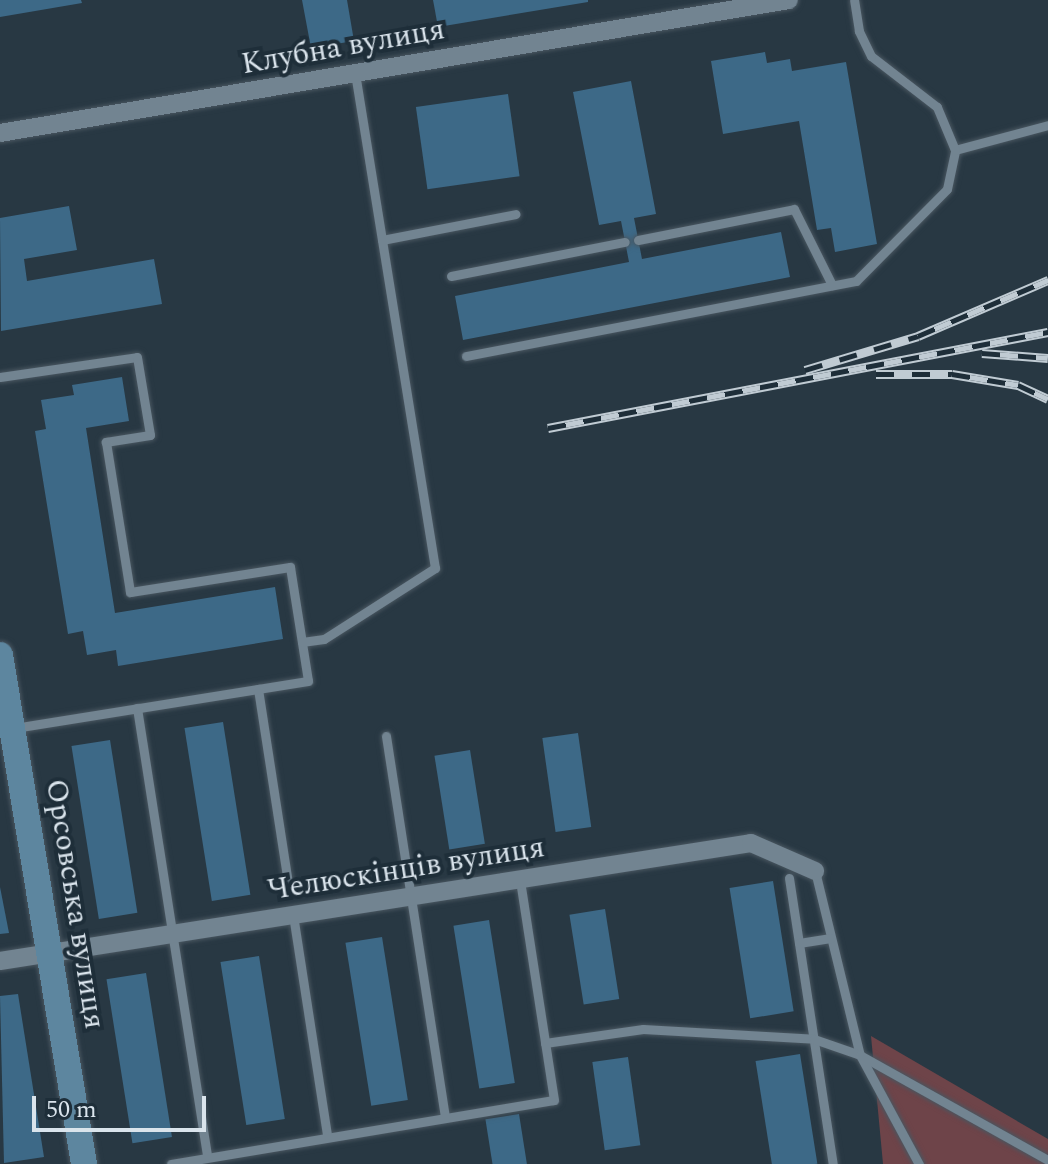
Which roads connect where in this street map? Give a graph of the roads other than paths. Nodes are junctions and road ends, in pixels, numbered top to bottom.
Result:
1 (789, 0) edge
2 (854, 0) edge
3 (355, 73) junction
4 (1048, 125) edge
5 (0, 133) edge
6 (955, 150) junction
7 (516, 214) dead end
8 (382, 240) junction
9 (638, 240) dead end
10 (625, 242) dead end
11 (451, 276) dead end
12 (832, 285) junction
13 (466, 356) dead end
14 (0, 377) edge
15 (302, 642) junction
16 (0, 655) edge
17 (258, 689) junction
18 (137, 708) junction
19 (6, 729) edge
20 (386, 736) dead end
21 (815, 871) joint
22 (789, 878) dead end
23 (520, 880) junction
24 (289, 889) dead end
25 (411, 897) junction
26 (293, 915) junction
27 (173, 934) junction
28 (831, 938) junction
29 (799, 943) junction
30 (51, 953) junction
31 (0, 961) edge
32 (814, 1039) junction
33 (545, 1043) junction
34 (860, 1055) junction
35 (445, 1117) junction
36 (327, 1135) junction
37 (207, 1154) junction
38 (1048, 1160) edge
39 (84, 1164) edge
40 (171, 1164) edge
41 (833, 1164) edge
42 (919, 1164) edge

1 - 3 street, Клубна вулиця
2 - 6 lane
3 - 5 street, Клубна вулиця
3 - 8 lane
4 - 6 lane
6 - 12 lane
7 - 8 lane
8 - 15 lane
9 - 12 lane
10 - 11 lane
12 - 13 lane
14 - 15 lane
15 - 17 lane
16 - 19 street, Орсовська вулиця
17 - 18 lane
17 - 24 lane
18 - 19 lane
18 - 27 lane
19 - 30 street, Орсовська вулиця
20 - 25 lane
21 - 23 street, Челюскінців вулиця
21 - 28 lane
22 - 29 lane
23 - 25 street, Челюскінців вулиця
23 - 33 lane
25 - 26 street, Челюскінців вулиця
25 - 35 lane
26 - 27 street, Челюскінців вулиця
26 - 36 lane
27 - 30 street, Челюскінців вулиця
27 - 37 lane
28 - 29 lane
28 - 34 lane
29 - 32 lane
30 - 31 street, Челюскінців вулиця
30 - 39 street, Орсовська вулиця
32 - 33 lane
32 - 34 lane
32 - 41 lane
33 - 35 lane
34 - 38 lane
34 - 42 lane
35 - 36 lane
36 - 37 lane
37 - 40 lane

